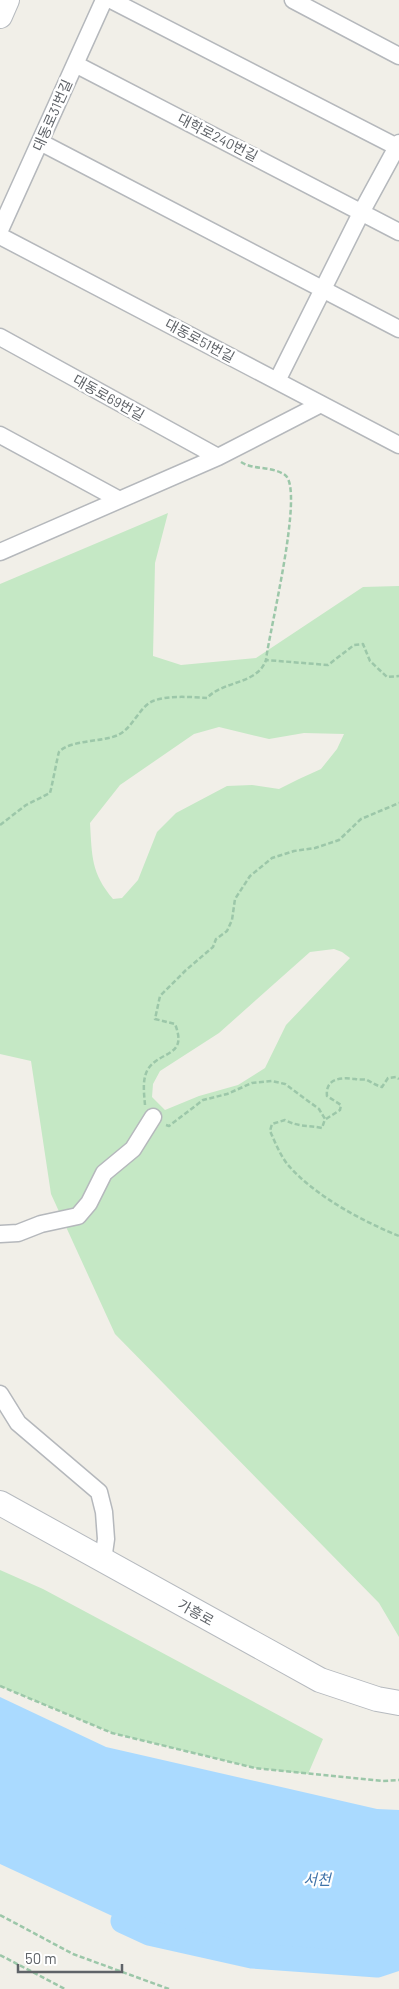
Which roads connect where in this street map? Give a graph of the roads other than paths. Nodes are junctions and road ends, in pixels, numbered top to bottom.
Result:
1 (7, 0) edge
2 (104, 0) edge
3 (111, 0) edge
4 (293, 0) edge
5 (0, 16) edge
6 (399, 56) edge
7 (75, 64) junction
8 (40, 142) junction
9 (398, 146) edge
10 (362, 211) junction
11 (0, 230) edge
12 (399, 232) edge
13 (0, 236) edge
14 (322, 289) junction
15 (399, 329) edge
16 (0, 337) edge
17 (277, 381) junction
18 (321, 404) junction
19 (0, 435) edge
20 (399, 445) edge
21 (225, 454) junction
22 (118, 499) junction
23 (0, 552) edge
24 (153, 1117) road end
25 (0, 1234) edge
26 (0, 1394) edge
27 (0, 1503) edge
28 (103, 1560) junction
29 (399, 1703) edge

1 - 5 main road
2 - 7 street, 대동로31번길
3 - 9 street
4 - 6 street
7 - 8 street, 대동로31번길
7 - 10 street, 대학로240번길
8 - 11 street, 대동로31번길
8 - 14 street
9 - 10 street
10 - 12 street, 대학로240번길
10 - 14 street
13 - 17 street, 대동로51번길
14 - 15 street
14 - 17 street
16 - 21 street, 대동로69번길
17 - 18 street, 대동로51번길
18 - 20 street, 대동로51번길
18 - 21 street
19 - 22 street
21 - 22 street
22 - 23 street
24 - 25 street
26 - 28 street
27 - 28 main road, 가흥로
28 - 29 main road, 가흥로

